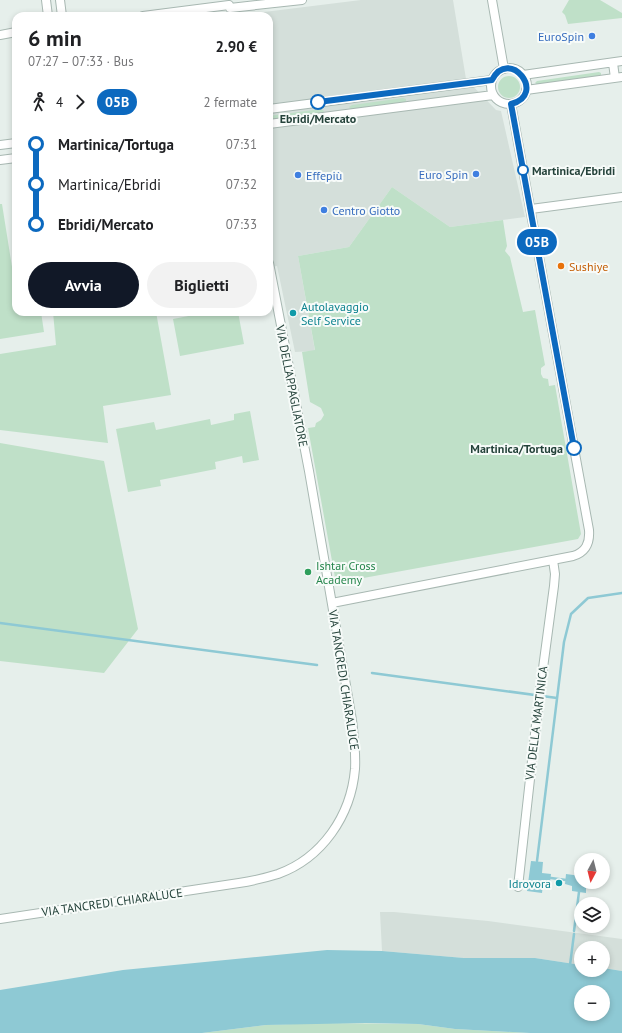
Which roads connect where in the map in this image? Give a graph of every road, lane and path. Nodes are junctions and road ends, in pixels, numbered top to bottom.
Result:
1 (46, 0) edge
2 (60, 0) edge
3 (302, 0) edge
4 (492, 0) edge
5 (230, 7) edge
6 (48, 12) edge
7 (62, 12) edge
8 (181, 12) edge
9 (12, 33) edge
10 (0, 35) edge
11 (622, 61) edge
12 (613, 63) junction
13 (504, 69) junction
14 (523, 75) junction
15 (619, 78) edge
16 (492, 80) junction
17 (420, 89) junction
18 (526, 90) junction
19 (493, 95) junction
20 (339, 100) junction
21 (422, 104) junction
22 (511, 104) junction
23 (273, 108) edge
24 (341, 115) junction
25 (273, 124) edge
26 (12, 144) edge
27 (0, 145) edge
28 (12, 158) edge
29 (0, 160) edge
30 (622, 196) edge
31 (531, 209) junction
32 (273, 284) edge
33 (311, 485) joint
34 (553, 560) junction
35 (332, 602) junction
36 (518, 887) dead end
37 (0, 919) edge

1 - 6 street
2 - 7 street
3 - 5 street
4 - 13 street
5 - 8 street
9 - 10 street
11 - 12 street
12 - 14 street
12 - 15 street
13 - 14 street
13 - 16 street
14 - 18 street
15 - 18 street
16 - 17 street
16 - 19 street
17 - 20 street
17 - 21 street
18 - 22 street
19 - 21 street
19 - 22 street
20 - 23 street
20 - 24 street
21 - 24 street
22 - 31 street
24 - 25 street
26 - 27 street
28 - 29 street
30 - 31 street
31 - 34 street
32 - 33 street, VIA DELL'APPAGLIATORE
33 - 35 street, VIA TANCREDI CHIARALUCE
34 - 35 street
34 - 36 street, VIA DELLA MARTINICA
35 - 37 street, VIA TANCREDI CHIARALUCE

